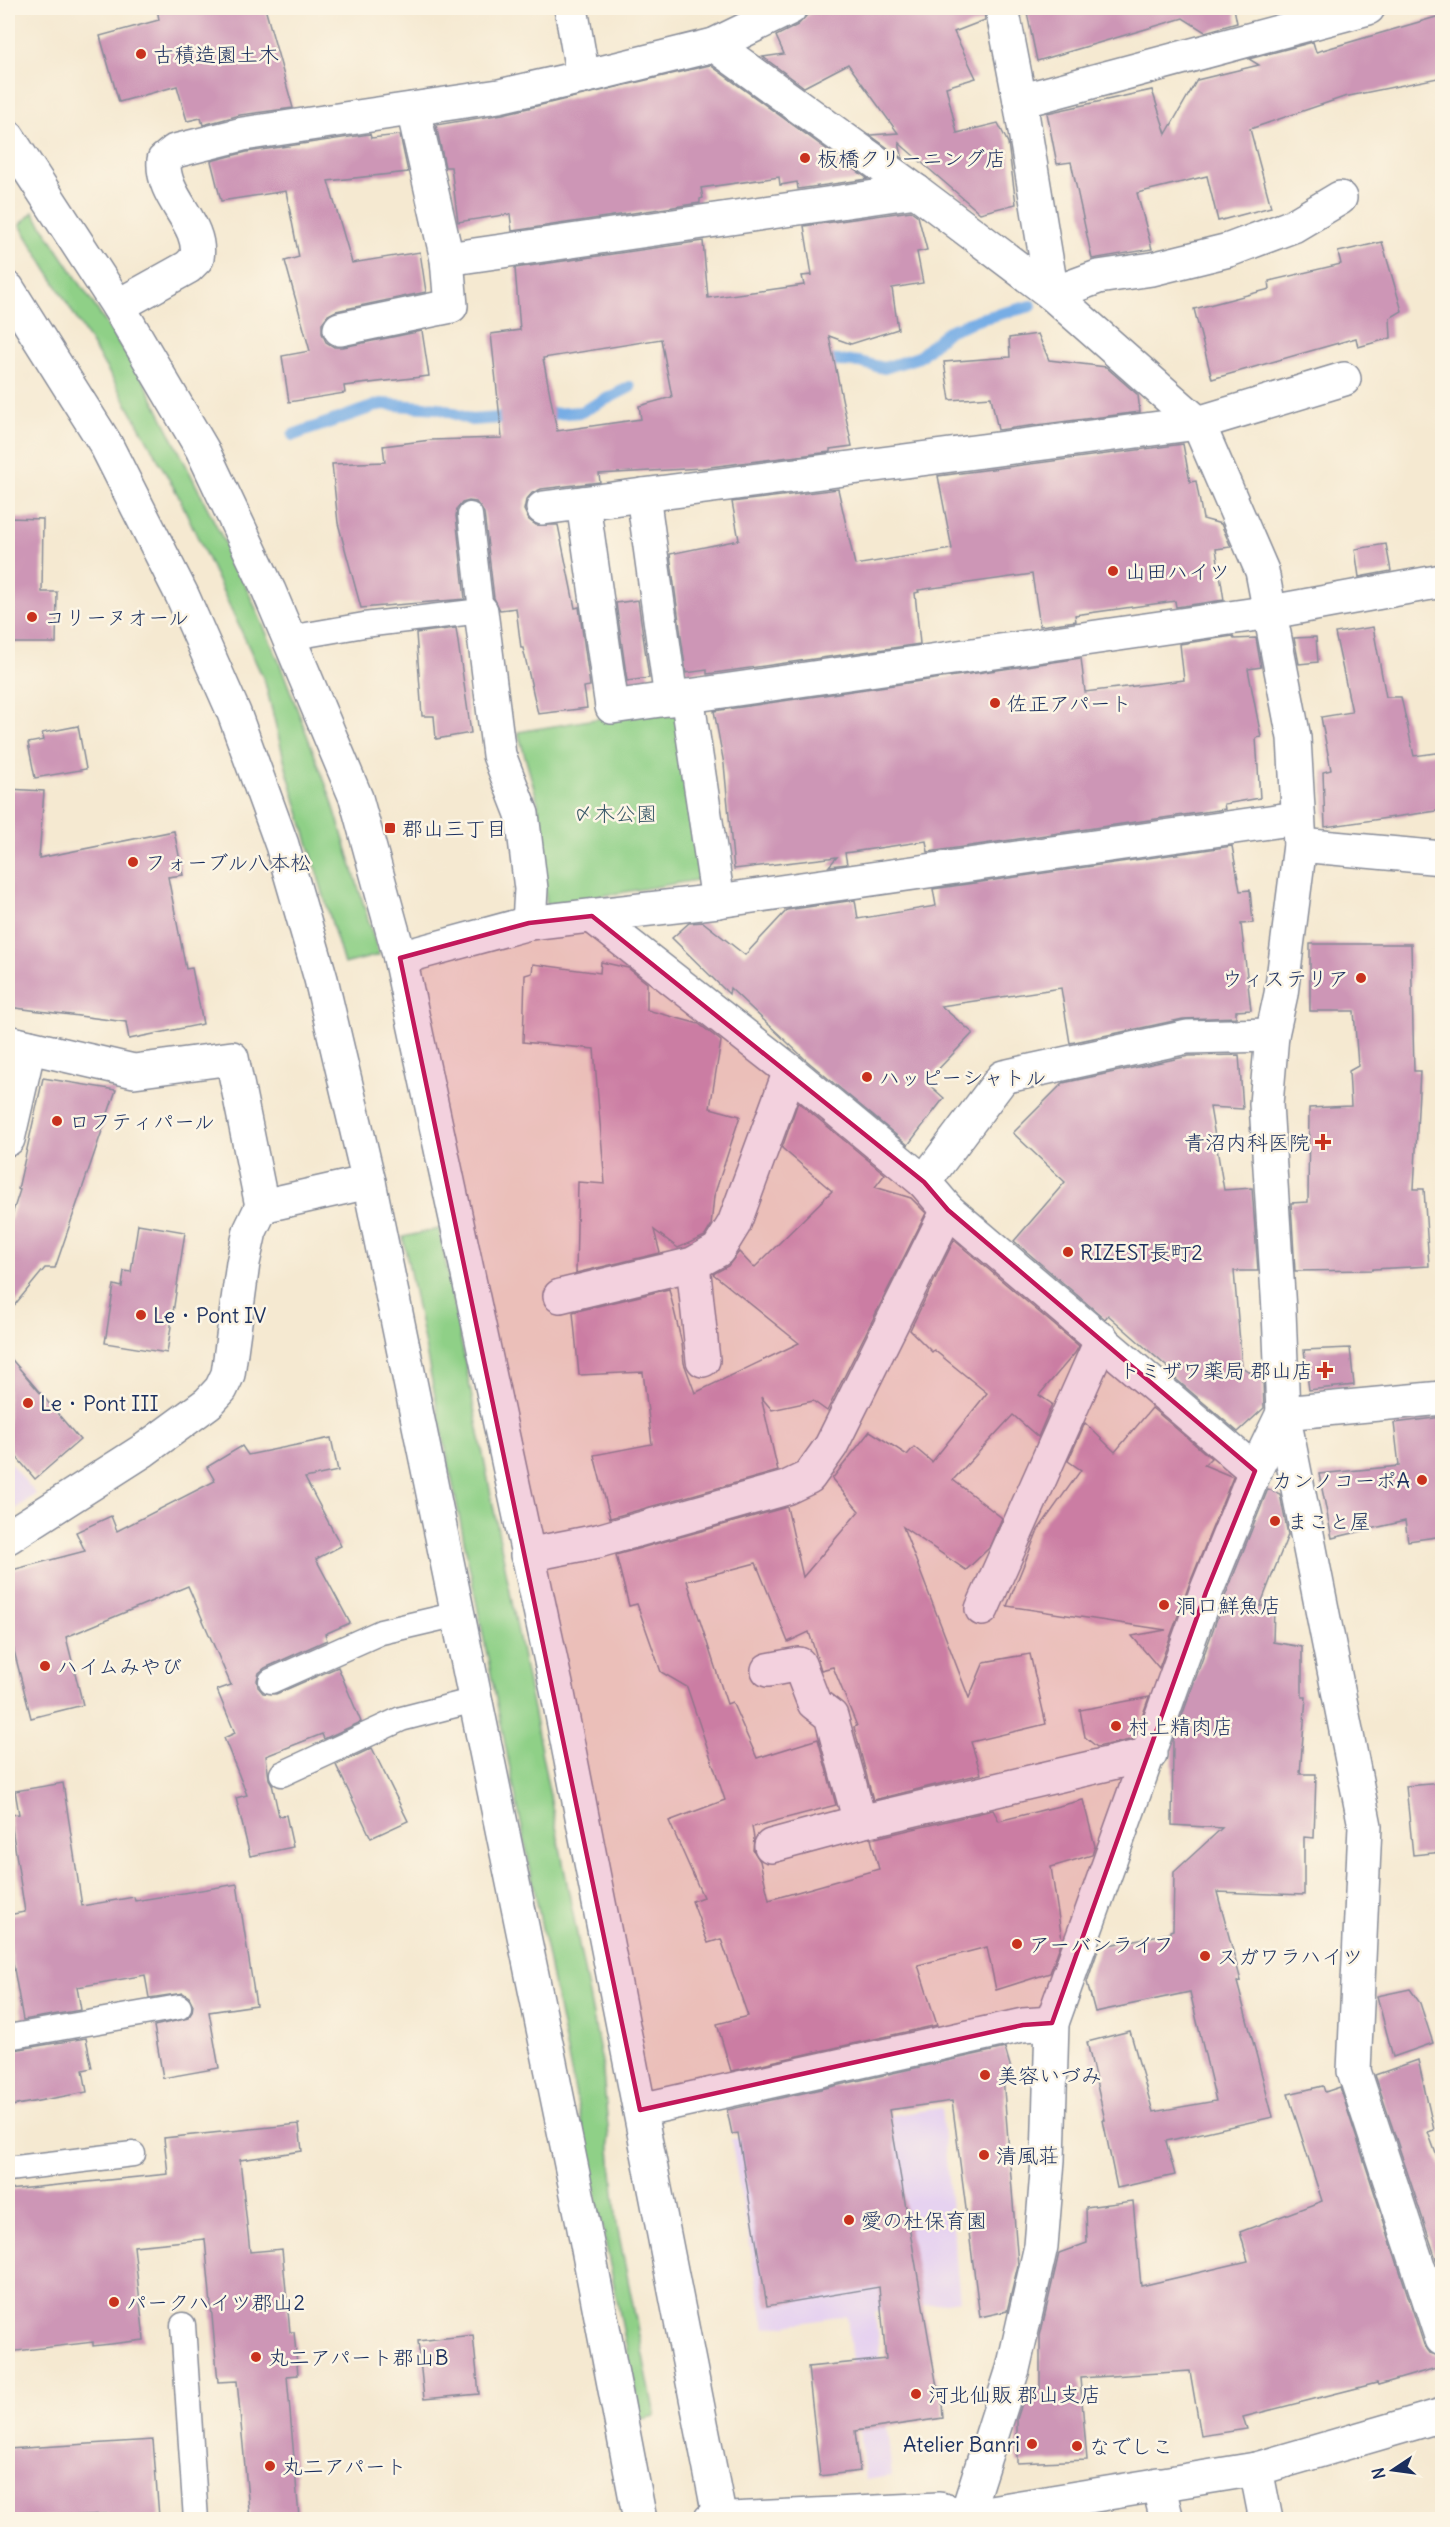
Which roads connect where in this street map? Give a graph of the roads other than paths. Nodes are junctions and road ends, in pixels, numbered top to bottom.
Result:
1 (571, 8) edge
2 (790, 8) edge
3 (1002, 8) edge
4 (1368, 8) edge
5 (729, 28) edge
6 (583, 76) junction
7 (1020, 101) junction
8 (413, 109) junction
9 (8, 137) edge
10 (916, 191) junction
11 (1340, 198) dead end
12 (447, 259) junction
13 (8, 290) edge
14 (1052, 294) junction
15 (118, 306) junction
16 (340, 329) dead end
17 (1344, 379) dead end
18 (1198, 423) junction
19 (643, 495) junction
20 (583, 503) junction
21 (543, 508) dead end
22 (470, 515) dead end
23 (1443, 581) edge
24 (481, 611) junction
25 (1271, 612) junction
26 (289, 638) junction
27 (679, 698) junction
28 (1299, 832) junction
29 (1443, 858) edge
30 (718, 901) junction
31 (592, 916) junction
32 (529, 923) junction
33 (400, 958) junction
34 (1272, 1035) junction
35 (18, 1044) edge
36 (790, 1071) junction
37 (8, 1139) edge
38 (369, 1182) junction
39 (924, 1182) junction
40 (262, 1206) junction
41 (948, 1210) junction
42 (693, 1264) junction
43 (560, 1296) dead end
44 (1102, 1339) junction
45 (703, 1360) dead end
46 (1443, 1398) edge
47 (1283, 1413) junction
48 (1255, 1471) junction
49 (8, 1537) edge
50 (527, 1555) junction
51 (982, 1609) dead end
52 (458, 1614) junction
53 (768, 1670) dead end
54 (271, 1681) dead end
55 (475, 1700) junction
56 (1150, 1754) junction
57 (282, 1774) dead end
58 (860, 1822) junction
59 (771, 1846) dead end
60 (179, 2007) dead end
61 (1052, 2023) junction
62 (8, 2037) edge
63 (640, 2110) junction
64 (133, 2154) dead end
65 (8, 2169) edge
66 (183, 2325) dead end
67 (1443, 2339) edge
68 (1443, 2415) edge
69 (1256, 2469) junction
70 (1158, 2484) junction
71 (966, 2518) edge
72 (720, 2519) edge
73 (196, 2520) edge
74 (639, 2520) edge
75 (710, 2520) edge
76 (1167, 2520) edge
77 (1266, 2520) edge

1 - 6 street
2 - 5 street
3 - 7 street
4 - 7 street
5 - 6 street
5 - 10 street
6 - 8 street
7 - 14 street
8 - 12 street
8 - 15 street
9 - 15 street
10 - 12 street
10 - 14 street
11 - 14 street
12 - 16 street
13 - 38 street
14 - 18 street
15 - 26 street
17 - 18 street
18 - 19 street
18 - 25 street
19 - 20 street
19 - 27 street
20 - 21 street
20 - 27 street
22 - 24 lane
23 - 25 street
24 - 26 lane
24 - 32 street
25 - 27 street
25 - 28 street
26 - 33 street
27 - 30 street
28 - 29 street
28 - 30 street
28 - 34 street
30 - 31 street
31 - 32 street
31 - 36 street
32 - 33 street
33 - 50 street
34 - 39 street
34 - 47 street
35 - 37 street
35 - 40 street
36 - 39 street
36 - 42 street
38 - 40 street
38 - 52 street
39 - 41 street
40 - 49 street
41 - 44 street
41 - 50 street
42 - 43 street
42 - 45 street
44 - 48 street
44 - 51 street
46 - 47 street
47 - 48 street
47 - 67 street
48 - 56 street
50 - 63 street
52 - 54 lane
52 - 55 street
53 - 58 street
55 - 57 lane
55 - 74 street
56 - 58 street
56 - 61 street
58 - 59 street
60 - 62 lane
61 - 63 street
61 - 71 street
63 - 72 street
64 - 65 lane
66 - 73 lane
68 - 69 street
69 - 70 street
69 - 77 street
70 - 71 street
70 - 76 street
71 - 72 street
72 - 75 street

